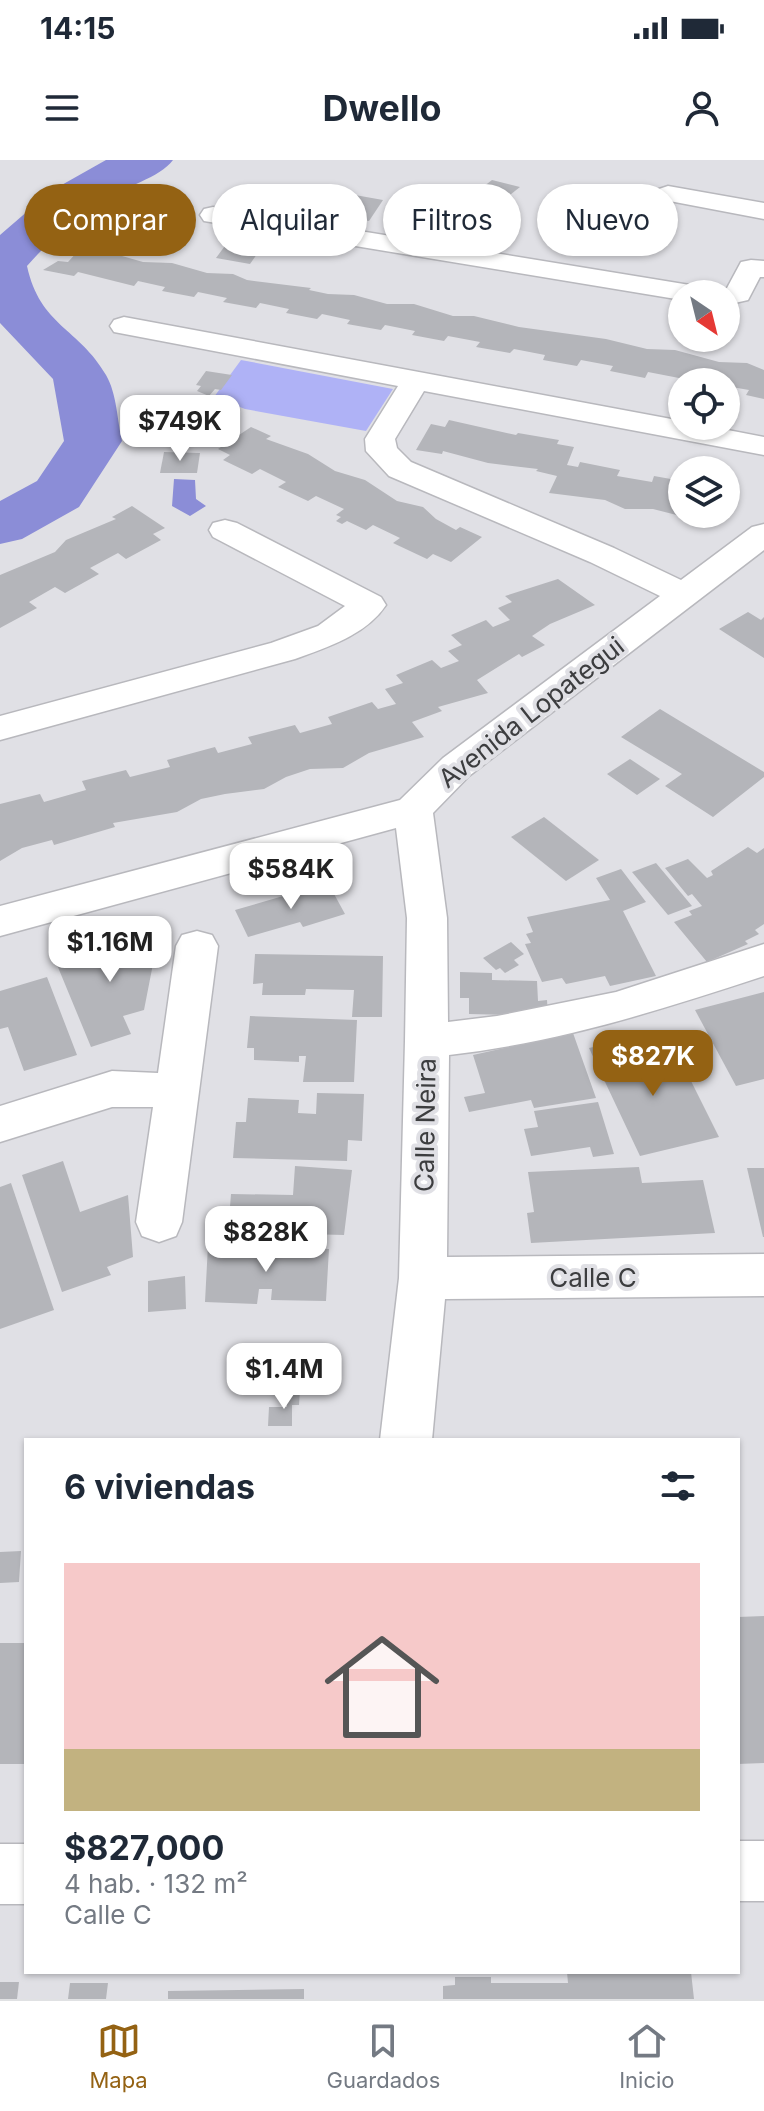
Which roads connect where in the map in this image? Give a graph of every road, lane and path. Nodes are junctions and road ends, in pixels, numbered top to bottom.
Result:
1 (678, 196) edge
2 (764, 211) edge
3 (367, 240) edge
4 (764, 269) edge
5 (668, 289) edge
6 (740, 290) edge
7 (124, 326) dead end
8 (415, 382) junction
9 (764, 446) edge
10 (225, 530) dead end
11 (764, 534) edge
12 (683, 594) junction
13 (0, 728) edge
14 (413, 810) junction
15 (0, 921) edge
16 (197, 946) dead end
17 (764, 960) edge
18 (427, 1041) junction
19 (177, 1095) junction
20 (0, 1124) edge
21 (159, 1222) dead end
22 (764, 1275) edge
23 (423, 1278) junction
24 (406, 1438) edge
25 (740, 1871) edge
26 (764, 1871) edge
27 (0, 1874) edge
28 (24, 1874) edge

1 - 2 street
3 - 5 street
4 - 6 street
7 - 8 street
8 - 9 street
8 - 12 street
10 - 13 street
11 - 12 street, Avenida Lopategui
12 - 14 street, Avenida Lopategui
14 - 15 street, Avenida Lopategui
14 - 18 street, Calle Neira
16 - 19 street
17 - 18 street
18 - 23 street, Calle Neira
19 - 20 street
19 - 21 street
22 - 23 street, Calle C
23 - 24 street, Calle Neira
25 - 26 street
27 - 28 street

